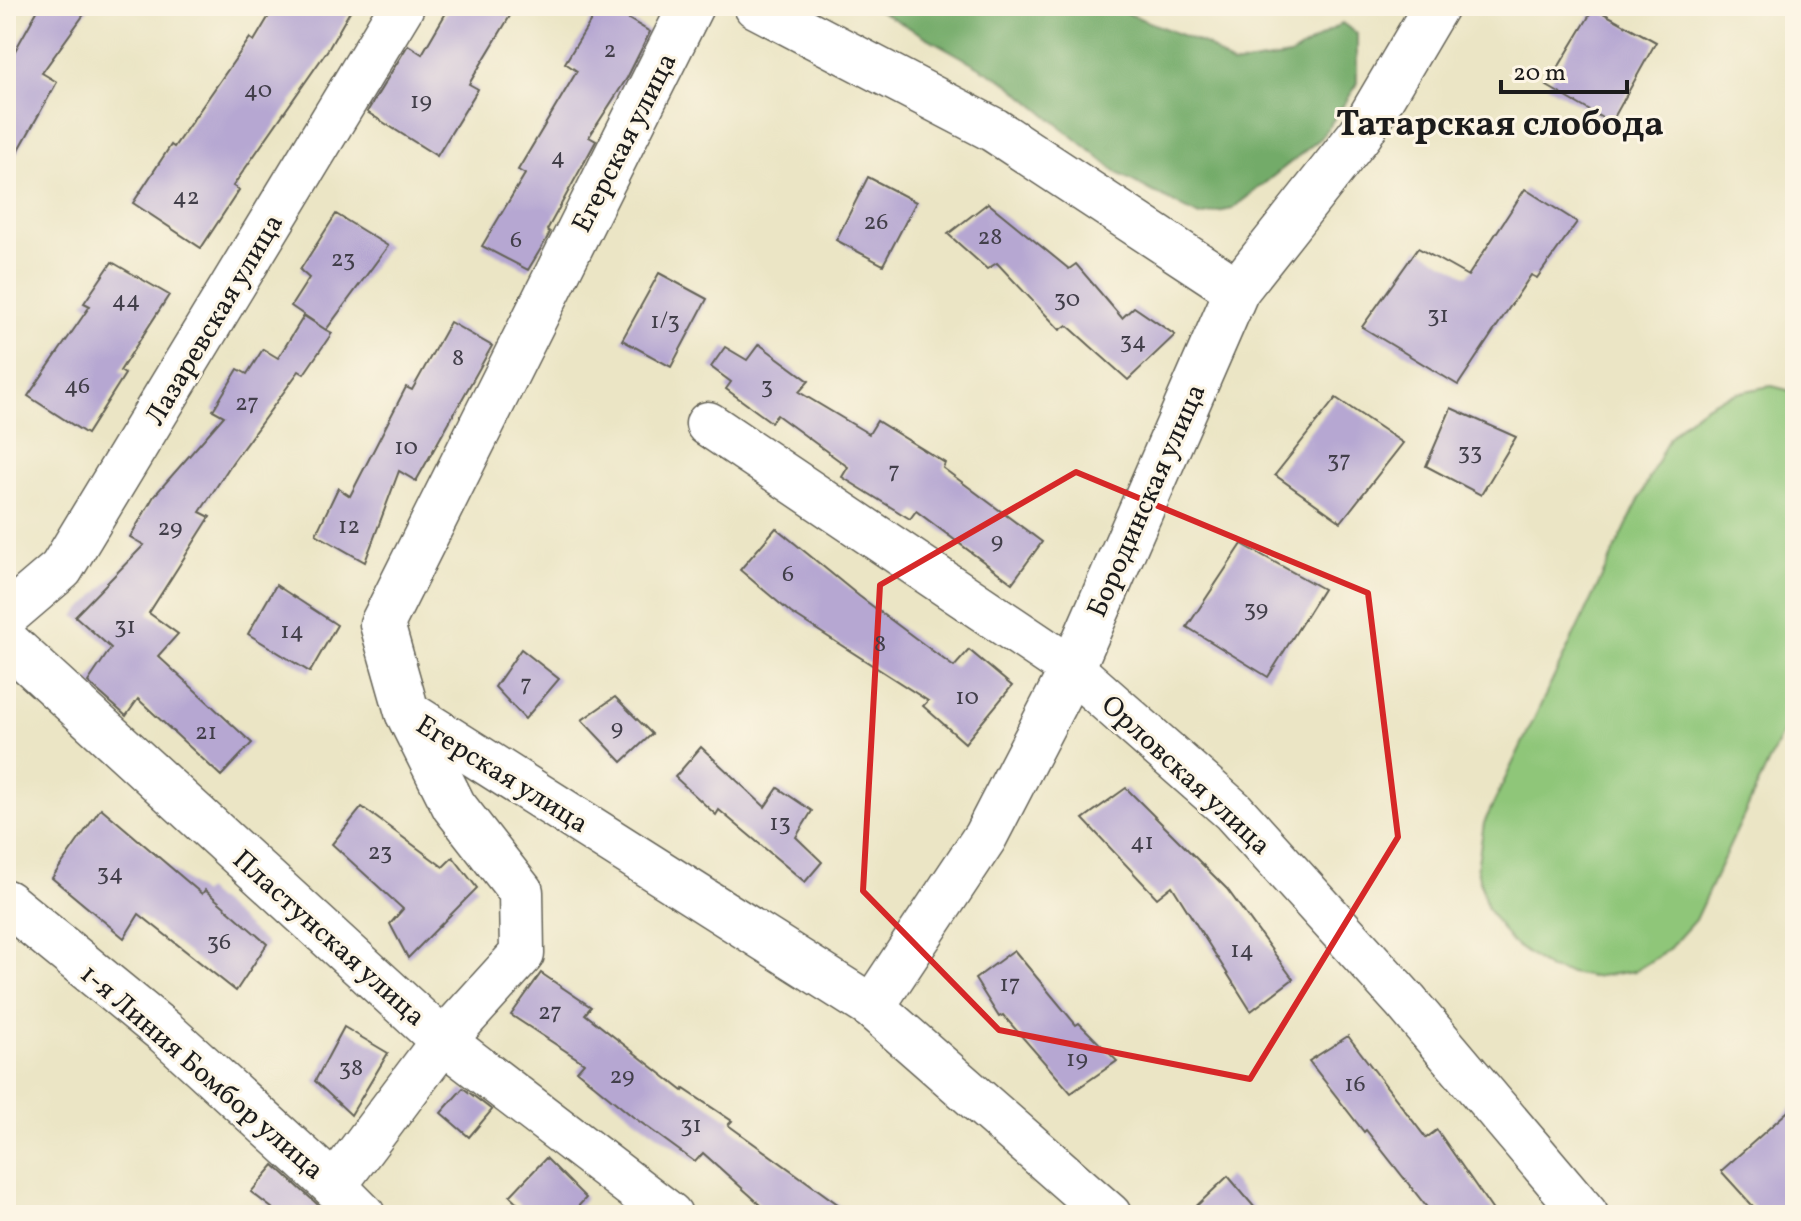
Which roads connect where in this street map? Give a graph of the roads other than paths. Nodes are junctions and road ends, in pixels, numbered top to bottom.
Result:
1 (402, 6) edge
2 (691, 6) edge
3 (756, 6) edge
4 (1436, 6) edge
5 (1237, 290) junction
6 (708, 424) dead end
7 (6, 616) edge
8 (6, 641) edge
9 (1072, 669) junction
10 (407, 712) junction
11 (6, 902) edge
12 (872, 1007) junction
13 (443, 1041) junction
14 (348, 1200) edge
15 (670, 1215) edge
16 (1109, 1215) edge
17 (1586, 1215) edge

1 - 7 street, Лазаревская улица
2 - 10 street, Егерская улица
3 - 5 street
4 - 5 street, Бородинская улица
5 - 9 street, Бородинская улица
6 - 9 street, Орловская улица
8 - 13 street, Пластунская улица
9 - 12 street, Бородинская улица
9 - 17 street, Орловская улица
10 - 12 street, Егерская улица
10 - 13 street, 1-я Линия Бомбор улица
11 - 14 street, 1-я Линия Бомбор улица
12 - 16 street, Егерская улица
13 - 14 street, 1-я Линия Бомбор улица
13 - 15 street, Пластунская улица

